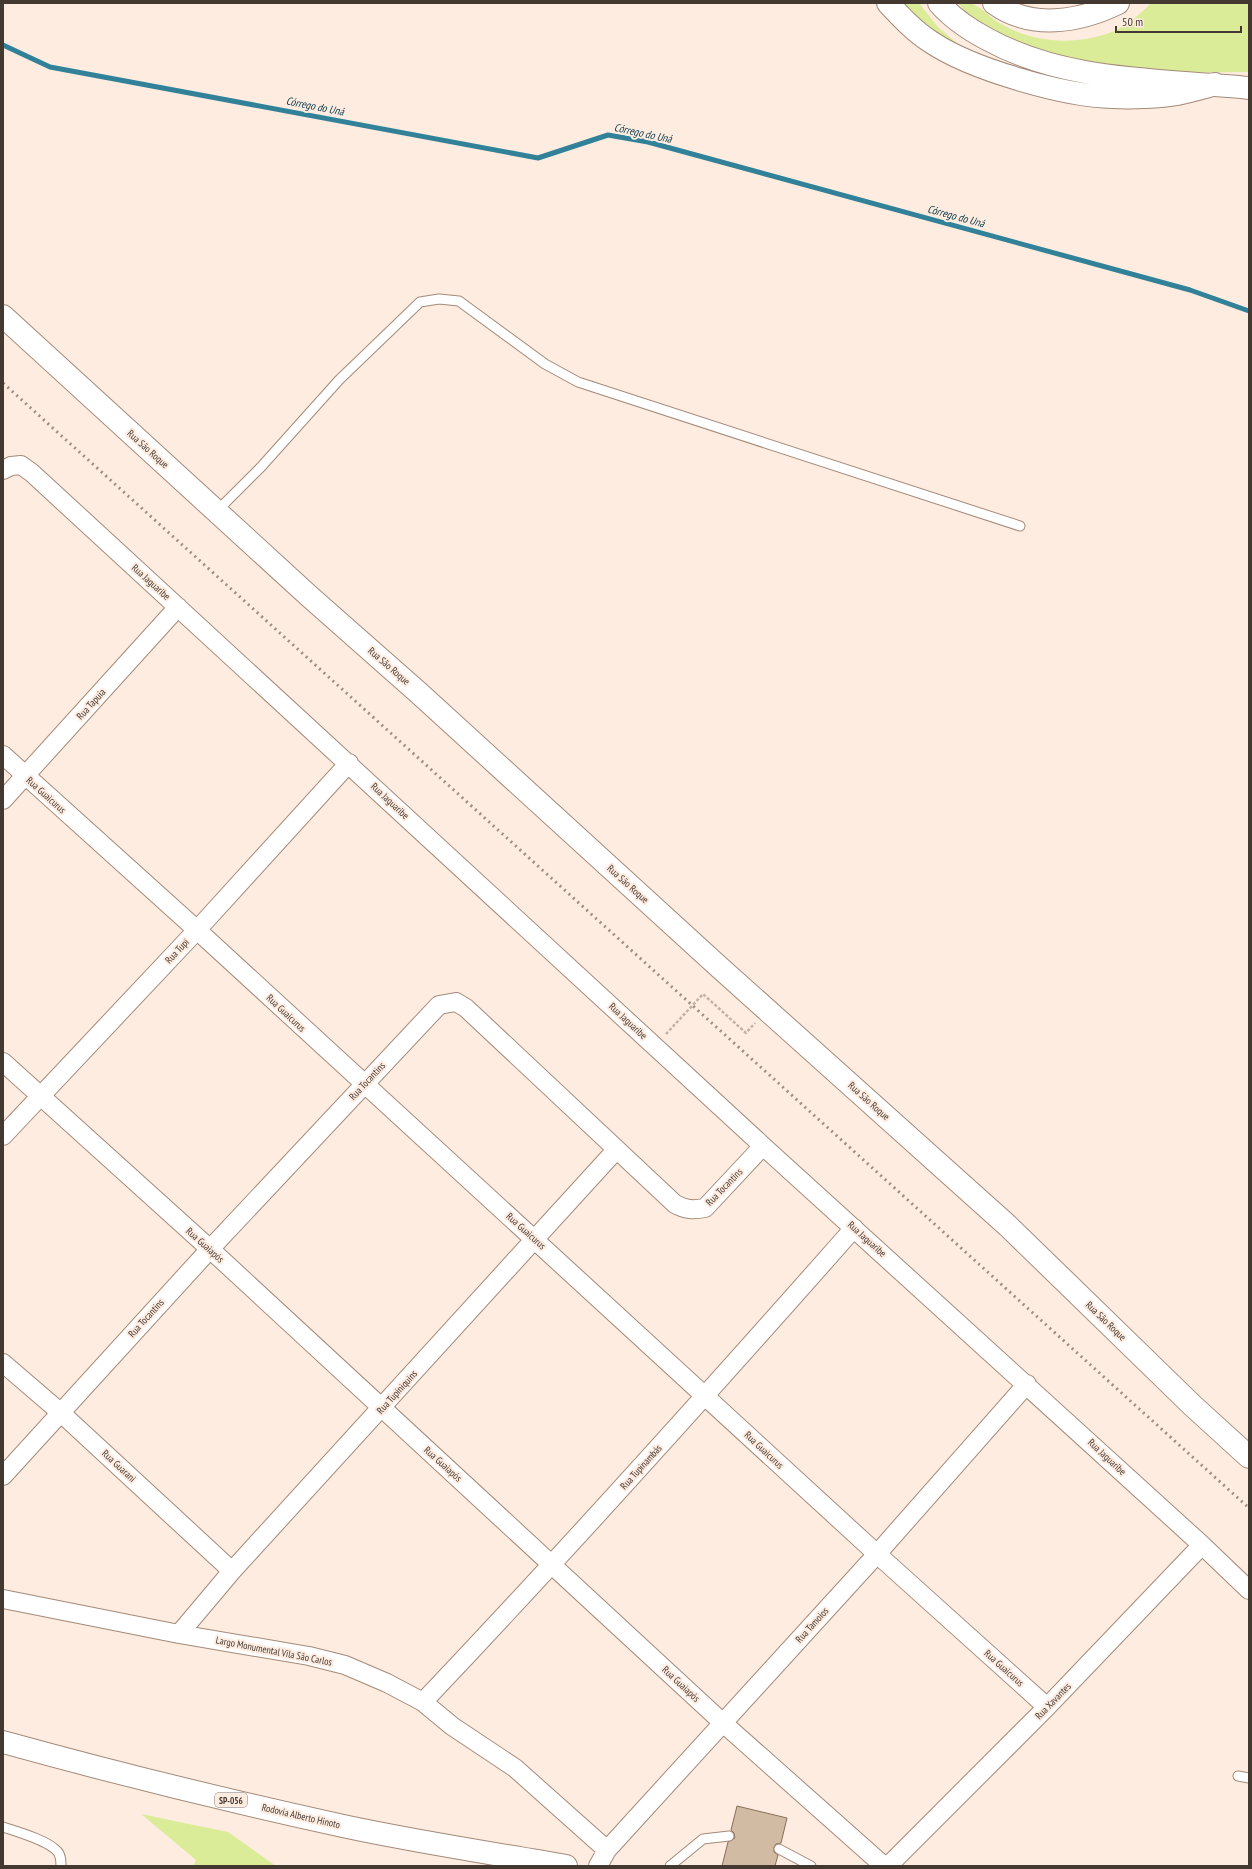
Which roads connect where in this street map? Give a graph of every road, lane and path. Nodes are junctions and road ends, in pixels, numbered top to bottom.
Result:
1 (888, 3) edge
2 (939, 3) edge
3 (994, 3) edge
4 (1118, 3) edge
5 (1215, 84) junction
6 (1249, 88) edge
7 (3, 316) edge
8 (3, 470) edge
9 (217, 511) junction
10 (1020, 526) dead end
11 (178, 607) junction
12 (3, 755) edge
13 (349, 763) junction
14 (26, 776) junction
15 (3, 800) edge
16 (196, 930) junction
17 (758, 1020) dead end
18 (667, 1033) dead end
19 (3, 1062) edge
20 (364, 1084) junction
21 (40, 1096) junction
22 (3, 1136) edge
23 (763, 1146) junction
24 (616, 1150) junction
25 (854, 1228) junction
26 (535, 1239) junction
27 (210, 1249) junction
28 (3, 1363) edge
29 (1027, 1384) junction
30 (706, 1396) junction
31 (382, 1408) junction
32 (60, 1412) junction
33 (1249, 1457) edge
34 (3, 1476) edge
35 (1202, 1545) junction
36 (877, 1554) junction
37 (553, 1564) junction
38 (232, 1571) junction
39 (1249, 1590) edge
40 (3, 1599) edge
41 (179, 1634) junction
42 (423, 1702) junction
43 (1047, 1707) junction
44 (723, 1723) junction
45 (3, 1742) edge
46 (1238, 1776) dead end
47 (1249, 1778) edge
48 (3, 1827) edge
49 (729, 1836) dead end
50 (460, 1849) junction
51 (779, 1849) dead end
52 (607, 1850) junction
53 (896, 1862) edge
54 (61, 1866) edge
55 (483, 1866) edge
56 (514, 1866) edge
57 (566, 1866) edge
58 (598, 1866) edge
59 (670, 1866) edge
60 (811, 1866) edge
61 (884, 1866) edge

1 - 5 main road
2 - 5 main road
3 - 4 main road
5 - 6 main road
7 - 9 main road, Rua São Roque
8 - 11 street, Rua Jaguaribe
9 - 10 lane
9 - 33 main road, Rua São Roque
11 - 13 street, Rua Jaguaribe
11 - 14 street, Rua Tapuia
12 - 14 street, Rua Guaicurus
13 - 16 street, Rua Tupi
13 - 23 street, Rua Jaguaribe
14 - 15 street, Rua Tapuia
14 - 16 street, Rua Guaicurus
16 - 20 street, Rua Guaicurus
16 - 21 street, Rua Tupi
17 - 18 path
19 - 21 street, Rua Guaiapós
20 - 24 street, Rua Tocantins
20 - 26 street, Rua Guaicurus
20 - 27 street, Rua Tocantins
21 - 22 street, Rua Tupi
21 - 27 street, Rua Guaiapós
23 - 24 street, Rua Tocantins
23 - 25 street, Rua Jaguaribe
24 - 26 street, Rua Tupiniquins
25 - 29 street, Rua Jaguaribe
25 - 30 street, Rua Tupinambás
26 - 30 street, Rua Guaicurus
26 - 31 street, Rua Tupiniquins
27 - 31 street, Rua Guaiapós
27 - 32 street, Rua Tocantins
28 - 32 street, Rua Guarani
29 - 35 street, Rua Jaguaribe
29 - 36 street, Rua Tamoios
30 - 36 street, Rua Guaicurus
30 - 37 street, Rua Tupinambás
31 - 37 street, Rua Guaiapós
31 - 38 street, Rua Tupiniquins
32 - 34 street, Rua Tocantins
32 - 38 street, Rua Guarani
35 - 39 street, Rua Jaguaribe
35 - 43 street, Rua Xavantes
36 - 43 street, Rua Guaicurus
36 - 44 street, Rua Tamoios
37 - 42 street, Rua Tupinambás
37 - 44 street, Rua Guaiapós
38 - 41 street, Rua Tupiniquins
40 - 41 street, Largo Monumental Vila São Carlos
41 - 42 street, Largo Monumental Vila São Carlos
42 - 52 street, Largo Monumental Vila São Carlos
43 - 53 street, Rua Xavantes
44 - 52 street, Rua Tamoios
44 - 61 street, Rua Guaiapós
45 - 50 main road, Rodovia Alberto Hinoto / SP-056
46 - 47 lane
48 - 54 lane
49 - 59 lane
50 - 55 main road
50 - 56 main road, Rodovia Alberto Hinoto / SP-056
50 - 57 main road, Rodovia Alberto Hinoto / SP-056
51 - 60 lane
52 - 58 street, Rua Tamoios

